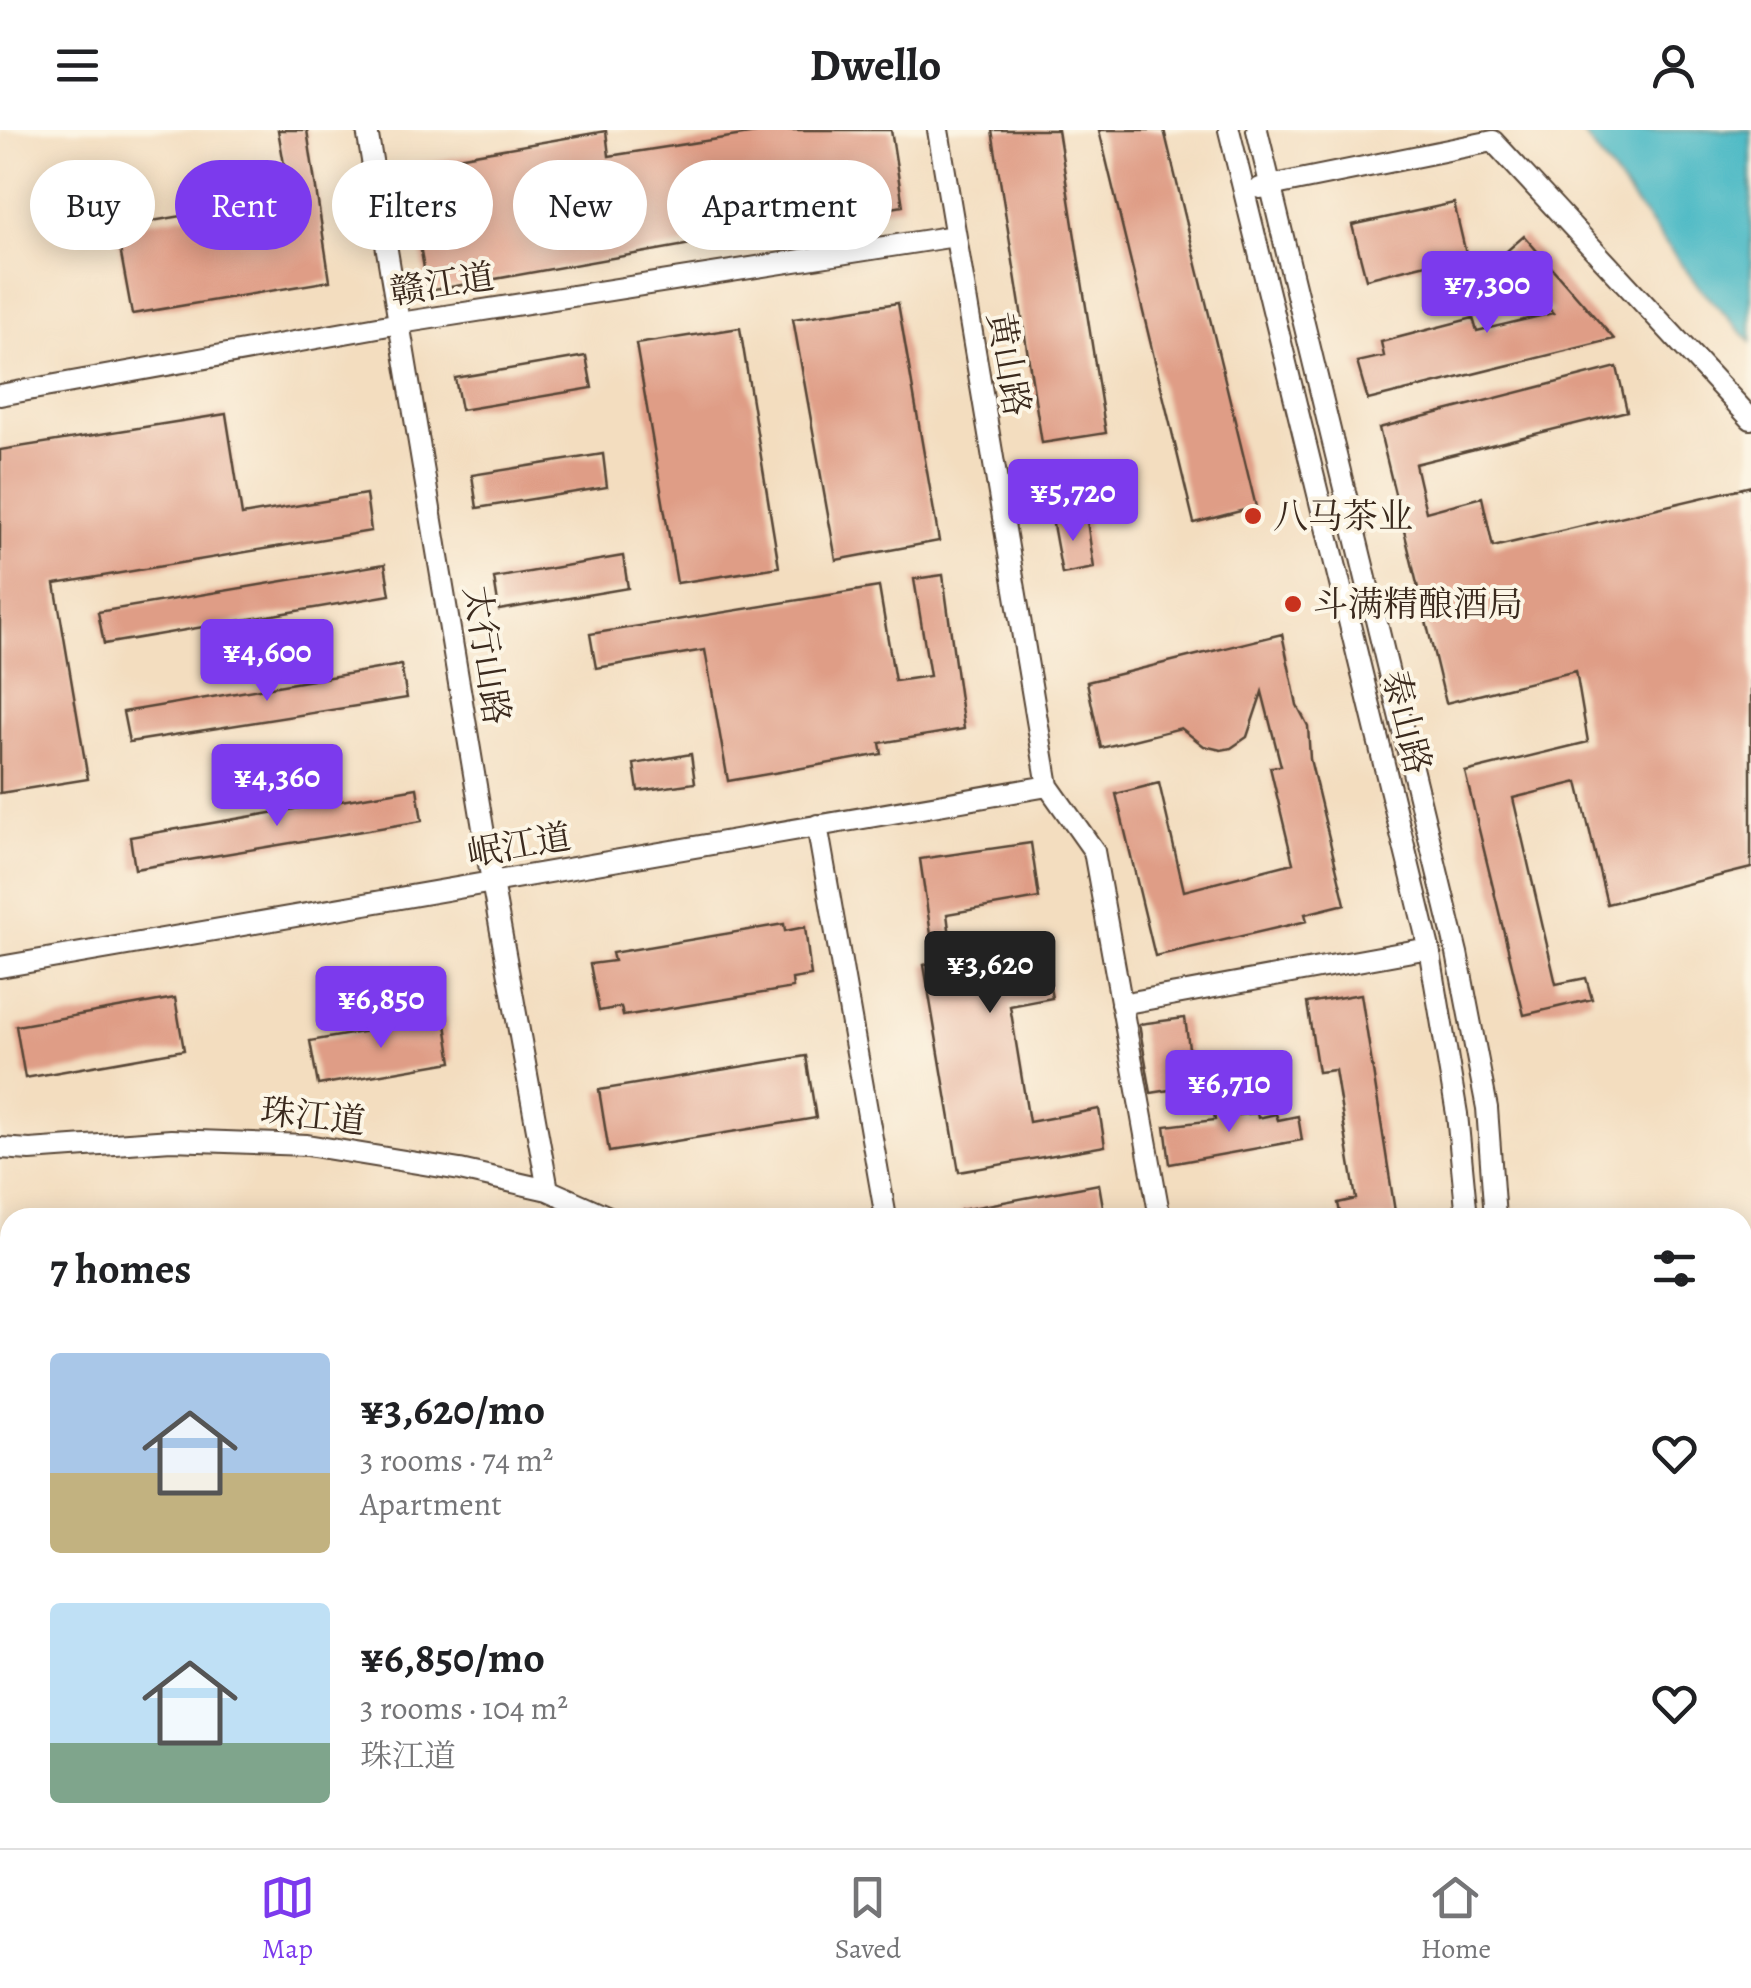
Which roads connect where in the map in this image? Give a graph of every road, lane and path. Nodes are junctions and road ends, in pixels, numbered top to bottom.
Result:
1 (367, 130) edge
2 (938, 130) edge
3 (1229, 130) edge
4 (1257, 130) edge
5 (1271, 186) junction
6 (1243, 191) junction
7 (955, 236) junction
8 (400, 323) junction
9 (0, 395) edge
10 (1751, 419) edge
11 (1048, 786) junction
12 (817, 825) junction
13 (492, 882) junction
14 (1429, 948) junction
15 (0, 967) edge
16 (1121, 1004) junction
17 (0, 1148) edge
18 (548, 1190) junction
19 (588, 1208) edge
20 (884, 1208) edge
21 (1158, 1208) edge
22 (1466, 1208) edge
23 (1494, 1208) edge

1 - 8 street, 太行山路
2 - 7 street, 黄山路
3 - 6 street, 泰山路
4 - 5 street
5 - 6 street
5 - 10 street
5 - 23 street
6 - 14 street, 泰山路
7 - 8 street, 赣江道
7 - 11 street, 黄山路
8 - 9 street, 赣江道
8 - 13 street, 太行山路
11 - 12 street, 岷江道
11 - 16 street
12 - 13 street, 岷江道
12 - 20 street
13 - 15 street, 岷江道
13 - 18 street, 太行山路
14 - 16 street
14 - 22 street, 泰山路
16 - 21 street
17 - 18 street, 珠江道
18 - 19 street, 珠江道

